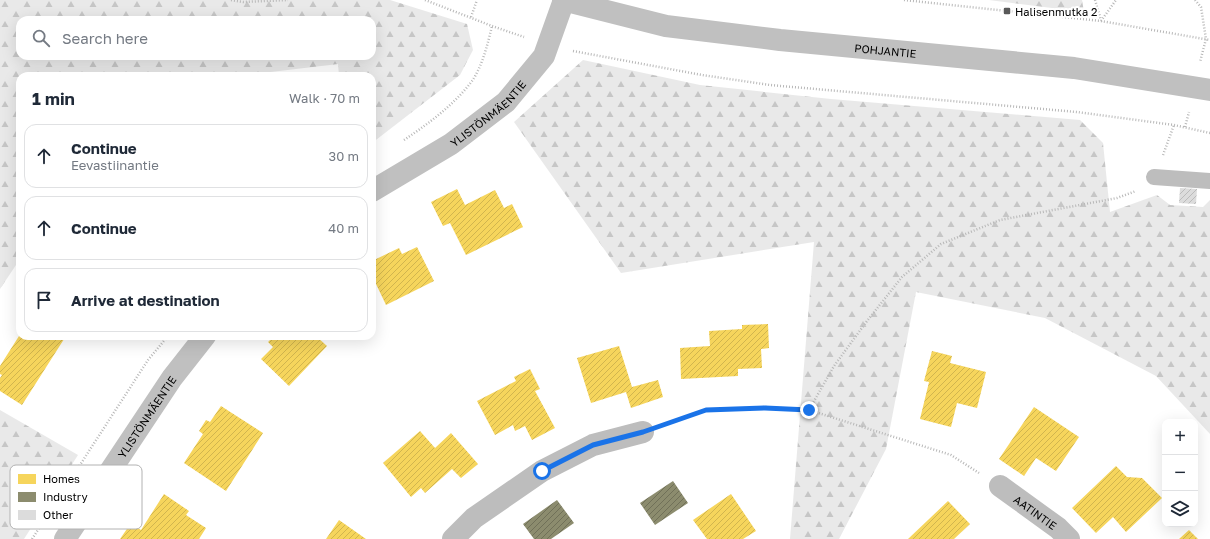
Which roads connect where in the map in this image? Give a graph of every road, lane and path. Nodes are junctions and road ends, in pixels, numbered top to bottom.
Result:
1 (231, 0) edge
2 (288, 0) edge
3 (425, 0) edge
4 (478, 0) edge
5 (563, 0) edge
6 (904, 0) edge
7 (1096, 0) edge
8 (1116, 0) edge
9 (1195, 0) edge
10 (471, 17) junction
11 (1101, 21) junction
12 (492, 26) junction
13 (1206, 39) junction
14 (1210, 40) edge
15 (548, 45) junction
16 (1210, 90) edge
17 (1174, 125) junction
18 (1210, 133) edge
19 (403, 141) dead end
20 (1154, 177) junction
21 (1210, 181) edge
22 (376, 189) edge
23 (165, 340) edge
24 (201, 340) edge
25 (809, 410) junction
26 (643, 432) joint
27 (80, 465) edge
28 (114, 465) edge
29 (1000, 486) joint
30 (38, 529) edge
31 (72, 529) edge
32 (32, 539) edge
33 (65, 539) edge
34 (454, 539) edge
35 (1069, 539) edge

1 - 2 path
3 - 10 path
4 - 10 path
5 - 15 street, YLISTÖNMÄENTIE
5 - 16 street, POHJANTIE
6 - 11 path
7 - 11 path
8 - 11 path
9 - 13 path
10 - 12 path
11 - 13 path
12 - 15 path
12 - 19 path
13 - 14 path
15 - 17 path
15 - 22 street, YLISTÖNMÄENTIE
17 - 18 path
17 - 20 path
20 - 21 lane
20 - 25 path
23 - 27 path
24 - 28 street, YLISTÖNMÄENTIE
25 - 26 path
25 - 29 path
26 - 34 street
29 - 35 street, AATINTIE
30 - 32 path
31 - 33 street, YLISTÖNMÄENTIE

